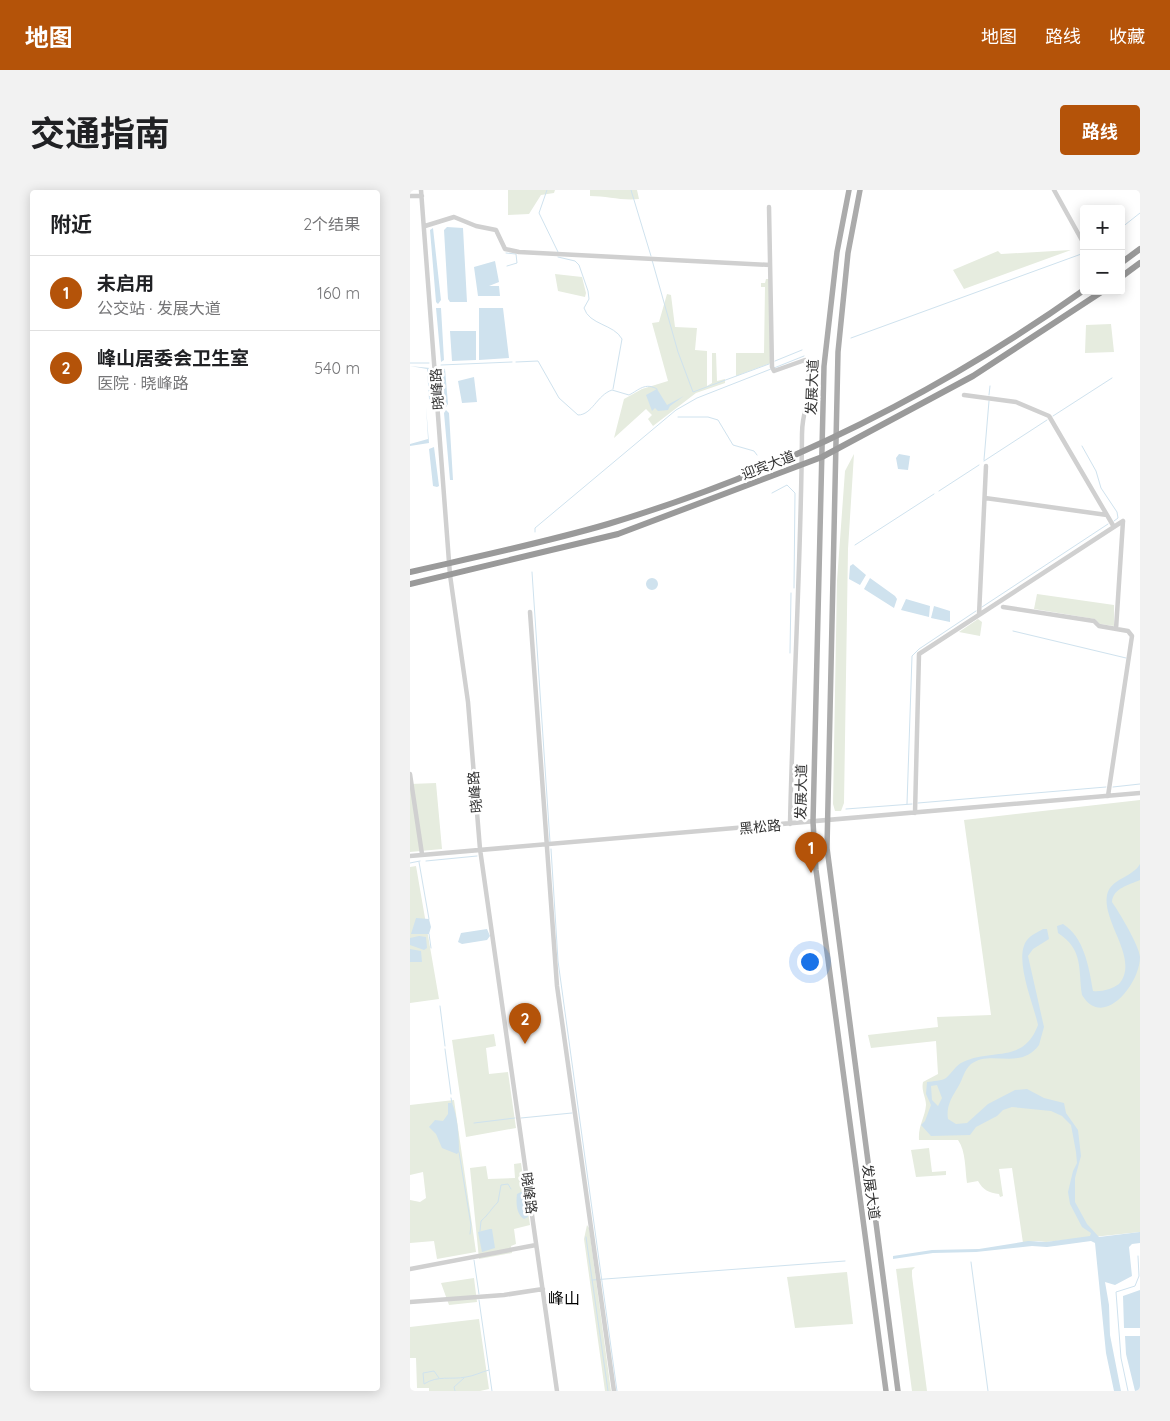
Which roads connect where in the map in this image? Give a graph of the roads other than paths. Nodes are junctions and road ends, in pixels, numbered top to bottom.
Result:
1 (421, 190) edge
2 (849, 190) edge
3 (860, 190) edge
4 (1054, 190) edge
5 (410, 196) edge
6 (422, 196) junction
7 (769, 207) dead end
8 (425, 226) junction
9 (1080, 237) edge
10 (1140, 249) edge
11 (1125, 260) edge
12 (1140, 263) edge
13 (770, 265) junction
14 (1125, 270) edge
15 (1130, 271) junction
16 (1125, 274) edge
17 (1080, 293) edge
18 (1092, 295) edge
19 (1098, 295) edge
20 (1091, 300) junction
21 (964, 395) dead end
22 (835, 437) junction
23 (822, 443) junction
24 (835, 451) junction
25 (802, 452) junction
26 (822, 457) junction
27 (802, 466) junction
28 (986, 466) dead end
29 (985, 498) junction
30 (1107, 515) junction
31 (1114, 527) junction
32 (449, 563) junction
33 (410, 572) edge
34 (450, 574) junction
35 (410, 584) edge
36 (1003, 607) dead end
37 (530, 612) dead end
38 (979, 615) junction
39 (1116, 629) junction
40 (410, 774) edge
41 (1140, 793) edge
42 (1108, 796) junction
43 (814, 800) junction
44 (826, 800) junction
45 (915, 813) junction
46 (826, 821) junction
47 (813, 822) junction
48 (790, 824) junction
49 (546, 844) junction
50 (827, 848) junction
51 (480, 849) junction
52 (814, 849) junction
53 (422, 854) junction
54 (410, 856) edge
55 (536, 1244) junction
56 (410, 1269) edge
57 (543, 1289) junction
58 (410, 1302) edge
59 (557, 1391) edge
60 (614, 1391) edge
61 (886, 1391) edge
62 (898, 1391) edge

1 - 6 street, 晓峰路
2 - 23 main road, 发展大道
3 - 22 main road, 发展大道
4 - 9 street
5 - 6 street
6 - 8 street, 晓峰路
7 - 13 street
8 - 13 street
8 - 32 street, 晓峰路
10 - 11 highway
12 - 15 highway
13 - 25 street
14 - 15 main road
15 - 16 highway
17 - 22 highway, 迎宾大道
18 - 20 main road
19 - 20 highway, 迎宾大道
20 - 24 highway, 迎宾大道
21 - 30 street
22 - 23 highway, 迎宾大道
22 - 24 main road, 发展大道
23 - 25 highway, 迎宾大道
23 - 26 main road, 发展大道
24 - 26 highway, 迎宾大道
24 - 44 main road, 发展大道
25 - 27 street
25 - 32 highway, 迎宾大道
26 - 27 highway, 迎宾大道
26 - 43 main road, 发展大道
27 - 34 highway, 迎宾大道
27 - 48 street
28 - 29 street
29 - 30 street
29 - 38 street
30 - 31 street
31 - 38 street
31 - 39 street
32 - 33 highway, 迎宾大道
32 - 34 street, 晓峰路
34 - 35 highway, 迎宾大道
34 - 51 street, 晓峰路
36 - 39 street
37 - 49 street
38 - 45 street
39 - 42 street
40 - 53 street
41 - 42 street, 黑松路
42 - 45 street, 黑松路
43 - 44 main road
43 - 47 main road, 发展大道
44 - 46 main road, 发展大道
45 - 46 street, 黑松路
46 - 47 street, 黑松路
46 - 50 main road, 发展大道
47 - 48 street, 黑松路
47 - 52 main road, 发展大道
48 - 49 street, 黑松路
49 - 51 street, 黑松路
49 - 60 street
50 - 52 main road
50 - 62 main road, 发展大道
51 - 53 street, 黑松路
51 - 55 street, 晓峰路
52 - 61 main road, 发展大道
53 - 54 street, 黑松路
55 - 56 street
55 - 57 street, 晓峰路
57 - 58 street
57 - 59 street, 晓峰路

